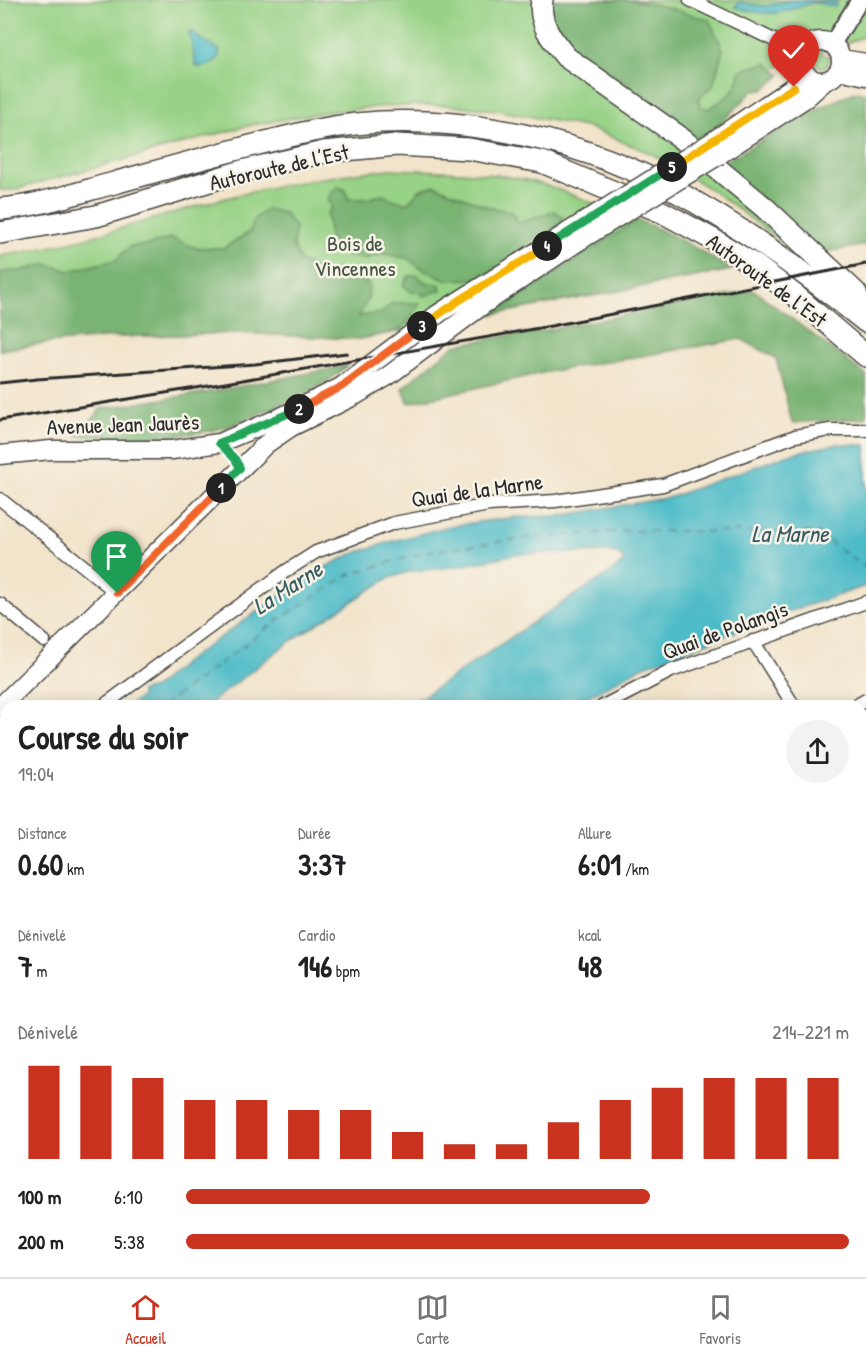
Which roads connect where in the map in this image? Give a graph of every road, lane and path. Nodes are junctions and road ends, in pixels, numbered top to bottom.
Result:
1 (542, 0) edge
2 (690, 0) edge
3 (860, 0) edge
4 (803, 54) junction
5 (866, 63) edge
6 (829, 66) junction
7 (866, 76) edge
8 (0, 209) edge
9 (0, 233) edge
10 (575, 236) junction
11 (865, 321) edge
12 (866, 356) edge
13 (866, 430) edge
14 (219, 443) junction
15 (0, 455) edge
16 (240, 468) junction
17 (0, 499) edge
18 (112, 597) junction
19 (866, 602) edge
20 (0, 604) edge
21 (44, 641) dead end
22 (753, 641) junction
23 (7, 700) edge
24 (22, 700) edge
25 (111, 700) edge
26 (615, 700) edge
27 (791, 700) edge

1 - 11 highway
2 - 4 street
3 - 6 main road
4 - 6 main road
4 - 6 main road
5 - 6 main road
6 - 7 main road
6 - 10 main road, bridge
8 - 11 highway, Autoroute de l’Est
9 - 12 highway, Autoroute de l’Est
10 - 14 main road, Avenue Jean Jaurès
10 - 16 main road
13 - 25 street, Quai de la Marne
14 - 15 main road, Avenue Jean Jaurès
14 - 16 main road
16 - 18 main road
17 - 18 street
18 - 23 main road
18 - 24 main road
19 - 22 street, Quai de Polangis
20 - 21 street
22 - 26 street, Quai de Polangis
22 - 27 street

